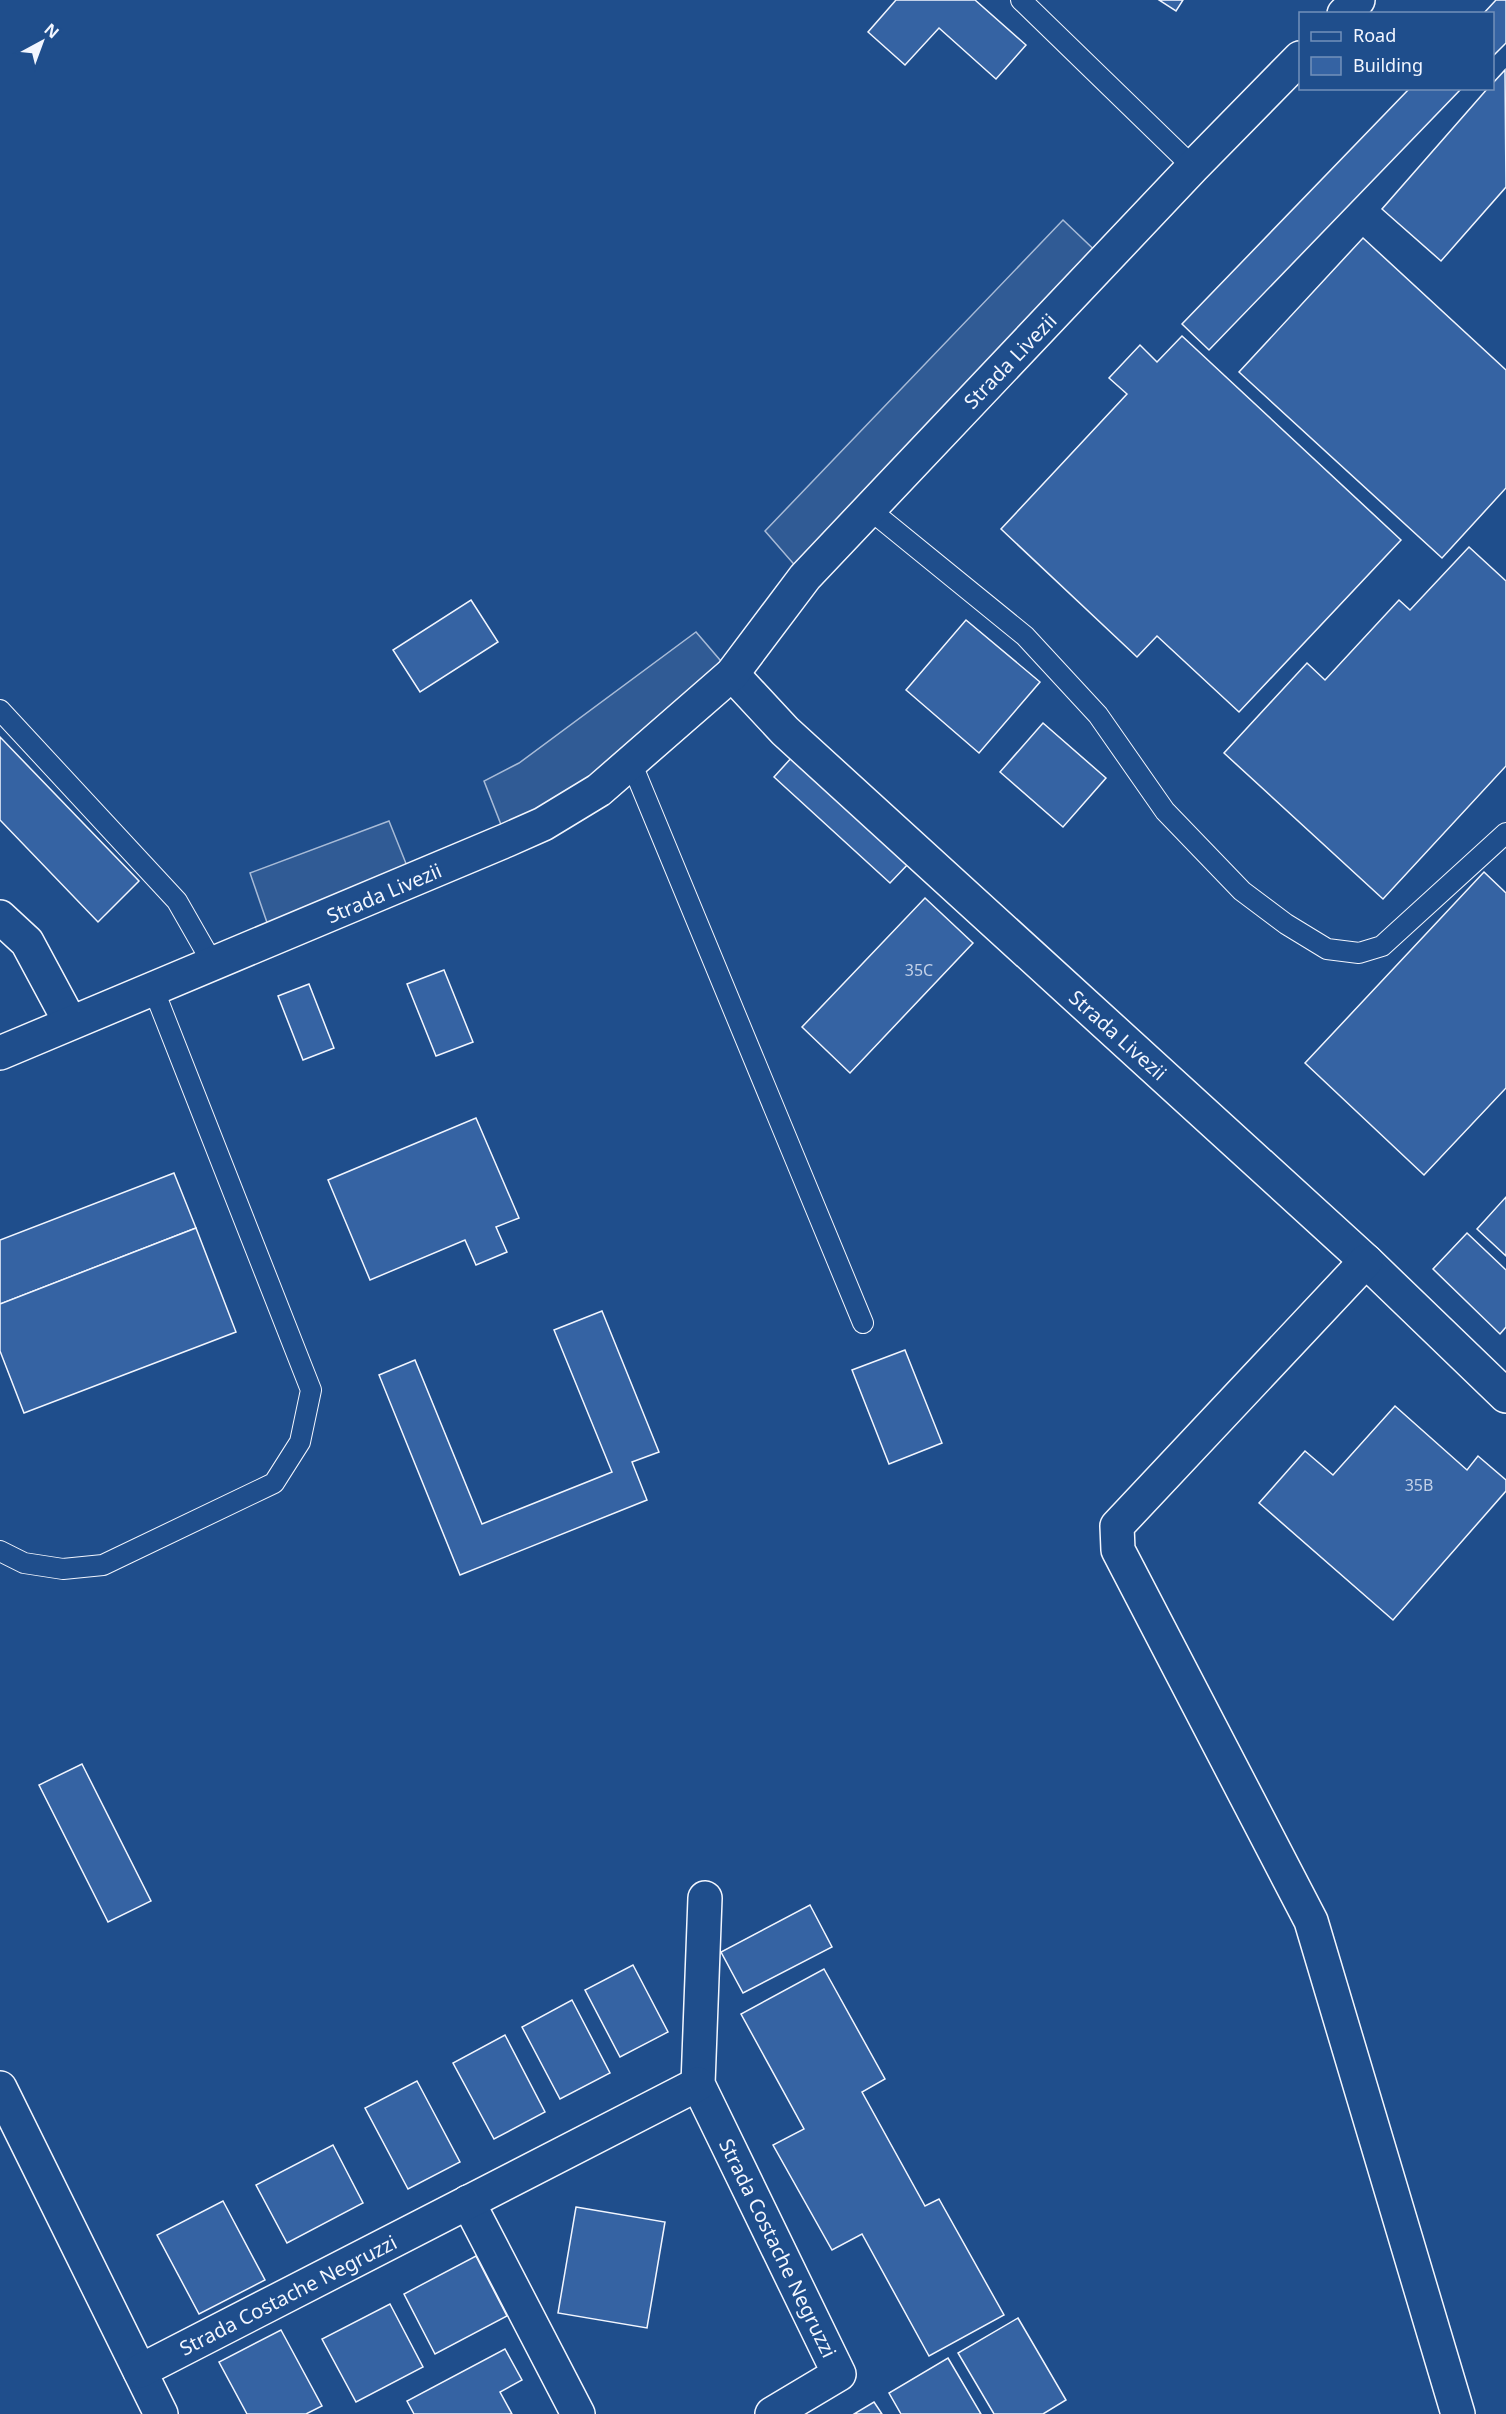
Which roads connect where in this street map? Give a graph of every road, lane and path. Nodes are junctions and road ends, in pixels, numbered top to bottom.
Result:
1 (1021, 0) edge
2 (1358, 0) edge
3 (1346, 12) edge
4 (1299, 59) edge
5 (1193, 168) junction
6 (869, 509) junction
7 (732, 674) junction
8 (0, 710) edge
9 (631, 762) junction
10 (1506, 833) edge
11 (0, 917) edge
12 (213, 964) junction
13 (153, 988) junction
14 (70, 1022) junction
15 (0, 1053) edge
16 (1366, 1261) junction
17 (863, 1323) dead end
18 (1506, 1396) edge
19 (0, 1551) edge
20 (705, 1898) dead end
21 (698, 2084) junction
22 (0, 2088) edge
23 (468, 2202) junction
24 (140, 2371) junction
25 (161, 2414) edge
26 (578, 2414) edge
27 (772, 2414) edge
28 (1458, 2414) edge

1 - 5 lane
2 - 3 street
4 - 5 street, Strada Livezii
5 - 6 street, Strada Livezii
6 - 7 street, Strada Livezii
6 - 10 lane
7 - 9 street, Strada Livezii
7 - 16 street, Strada Livezii
8 - 12 lane
9 - 12 street, Strada Livezii
9 - 17 lane
11 - 14 street
12 - 13 street, Strada Livezii
13 - 14 street, Strada Livezii
13 - 19 lane
14 - 15 street, Strada Livezii
16 - 18 street, Strada Livezii
16 - 28 street
20 - 21 street, Strada Costache Negruzzi
21 - 23 street, Strada Costache Negruzzi
21 - 27 street, Strada Costache Negruzzi
22 - 24 street
23 - 24 street, Strada Costache Negruzzi
23 - 26 street
24 - 25 street

